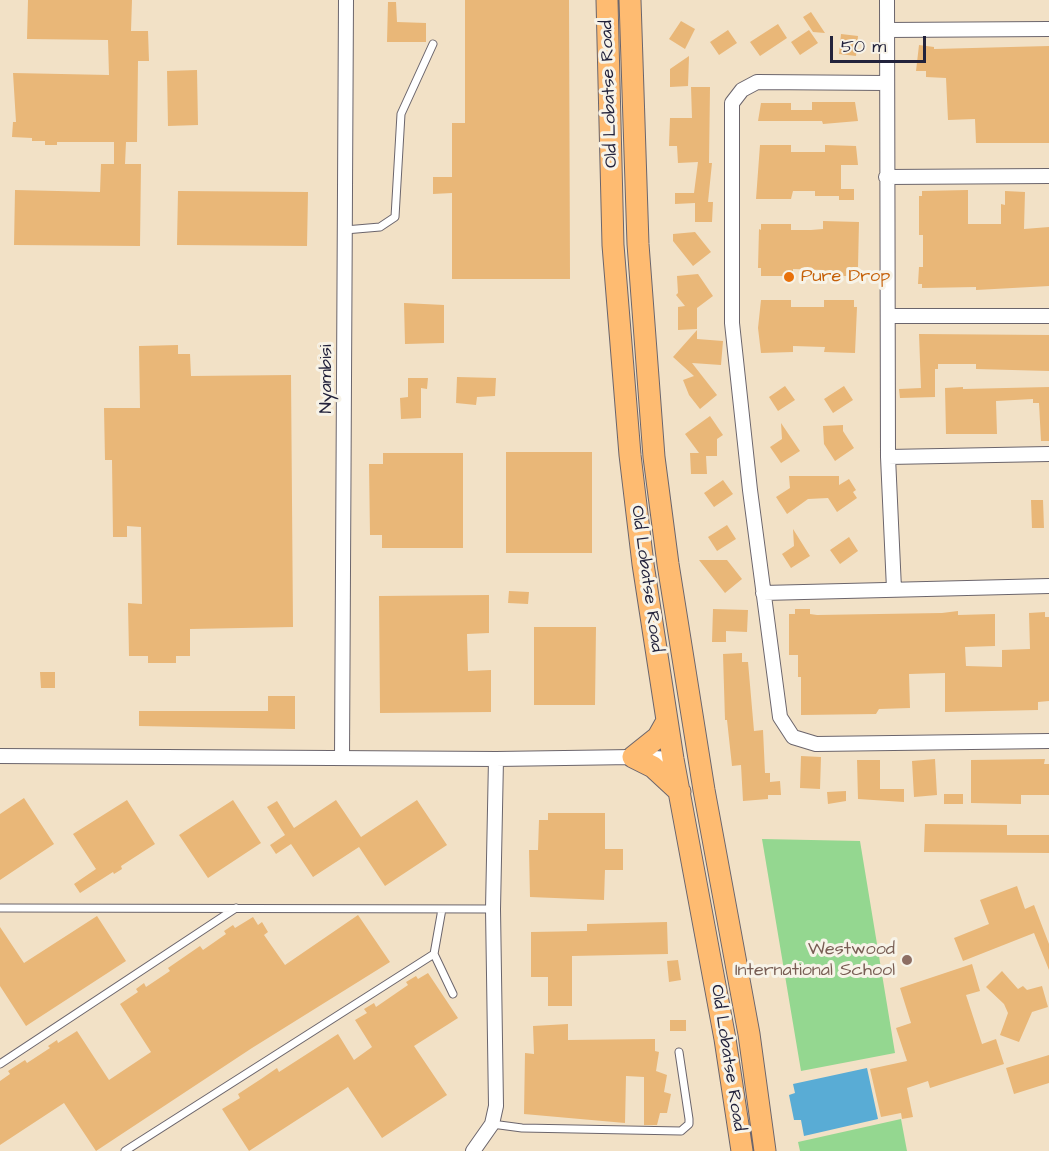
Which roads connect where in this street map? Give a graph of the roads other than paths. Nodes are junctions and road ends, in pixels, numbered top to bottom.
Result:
1 (346, 0) edge
2 (607, 0) edge
3 (630, 0) edge
4 (887, 0) edge
5 (887, 30) junction
6 (1049, 30) edge
7 (433, 44) dead end
8 (886, 83) junction
9 (1049, 176) edge
10 (886, 177) junction
11 (345, 230) junction
12 (1049, 315) edge
13 (890, 316) junction
14 (1049, 454) edge
15 (888, 456) junction
16 (1049, 586) edge
17 (894, 589) junction
18 (763, 593) junction
19 (667, 721) junction
20 (697, 738) junction
21 (1049, 741) edge
22 (0, 756) edge
23 (633, 757) junction
24 (342, 758) junction
25 (495, 759) junction
26 (673, 759) junction
27 (704, 790) junction
28 (680, 792) junction
29 (0, 908) edge
30 (236, 908) junction
31 (442, 909) junction
32 (493, 909) junction
33 (434, 954) junction
34 (453, 994) dead end
35 (679, 1052) dead end
36 (0, 1064) edge
37 (492, 1124) junction
38 (125, 1151) edge
39 (473, 1151) edge
40 (742, 1151) edge
41 (765, 1151) edge

1 - 11 street, Nyambisi
2 - 19 main road, Old Lobatse Road
3 - 20 main road, Old Lobatse Road
4 - 5 street
5 - 6 street
5 - 8 street
7 - 11 lane
8 - 10 street
8 - 18 street
9 - 10 street
10 - 13 street
11 - 24 street, Nyambisi
12 - 13 street
13 - 15 street
14 - 15 street
15 - 17 street
16 - 17 street
17 - 18 street
18 - 21 street
19 - 23 main road
19 - 26 main road, Old Lobatse Road
20 - 26 main road
20 - 27 main road, Old Lobatse Road
22 - 24 street
23 - 25 street
23 - 26 street
23 - 28 main road
24 - 25 street
25 - 32 street
26 - 27 main road
26 - 28 main road, Old Lobatse Road
27 - 41 main road, Old Lobatse Road
28 - 40 main road, Old Lobatse Road
29 - 30 lane
30 - 31 lane
30 - 36 lane
31 - 32 lane
31 - 33 lane
32 - 37 street
33 - 34 lane
33 - 38 lane
35 - 37 lane
37 - 39 street

